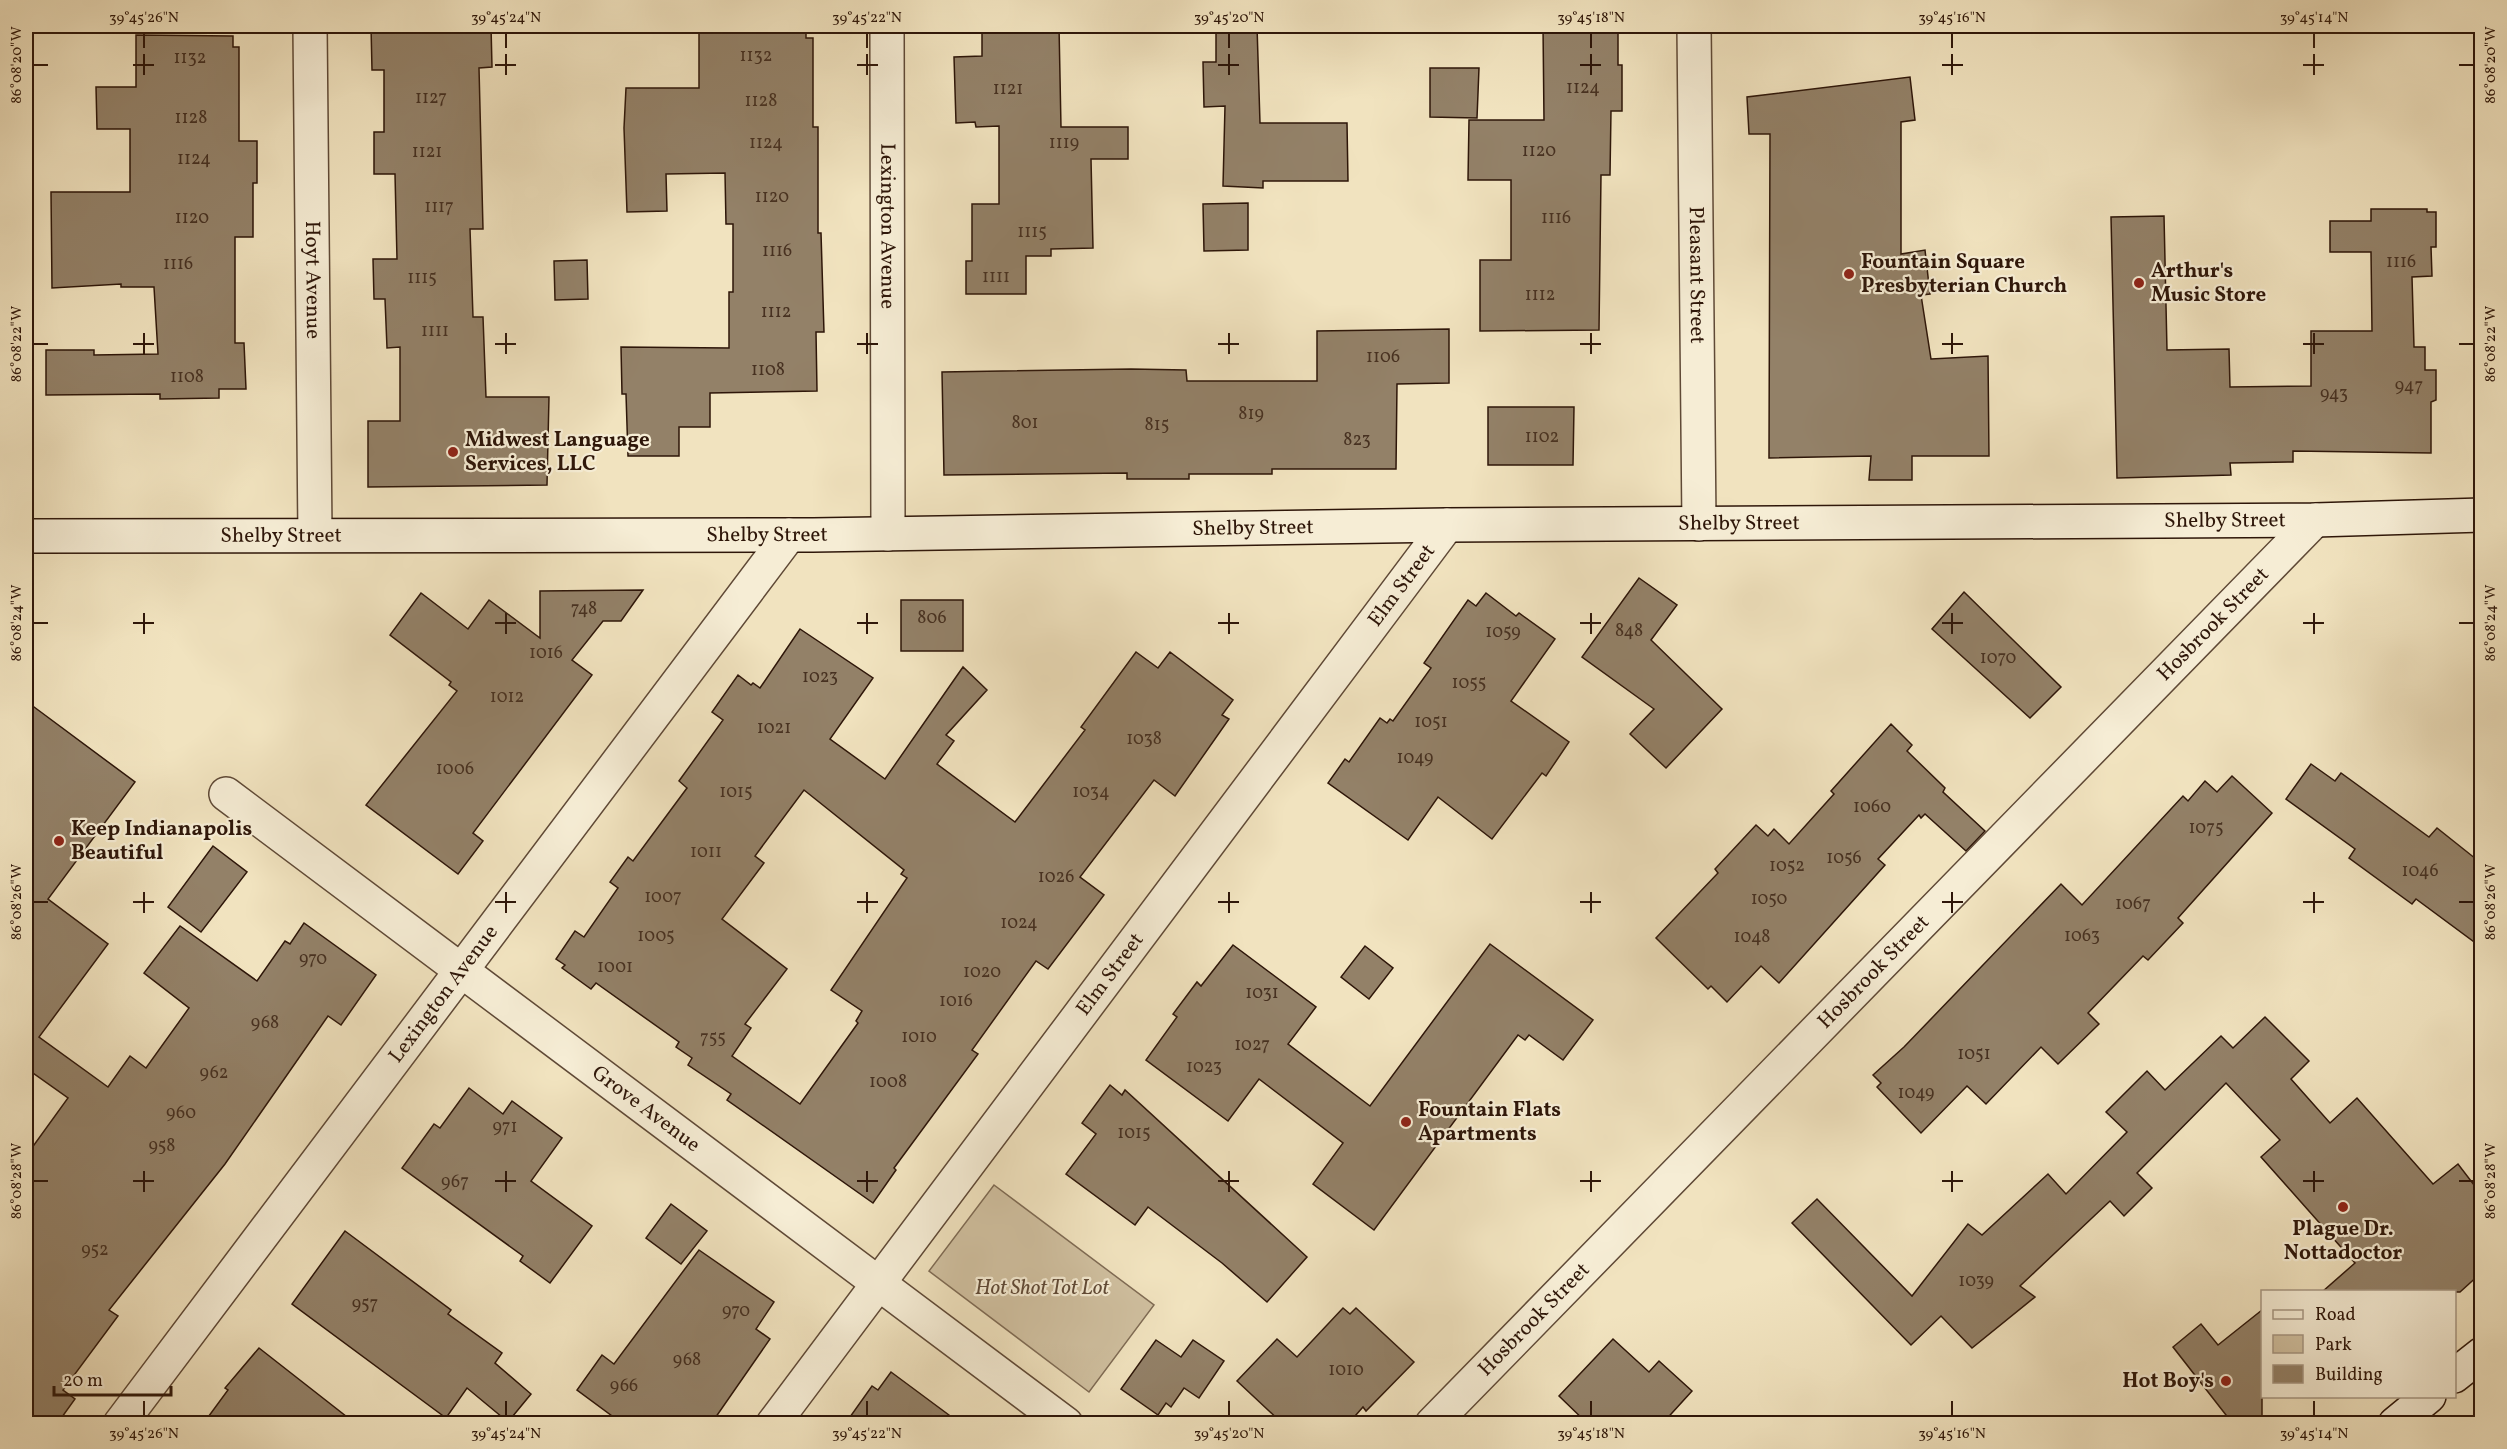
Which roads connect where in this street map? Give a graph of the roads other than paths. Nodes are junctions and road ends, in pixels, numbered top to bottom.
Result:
1 (310, 26) edge
2 (887, 26) edge
3 (1694, 26) edge
4 (2481, 514) edge
5 (2315, 520) junction
6 (1699, 524) junction
7 (1447, 525) junction
8 (888, 534) junction
9 (315, 535) junction
10 (789, 535) junction
11 (26, 536) edge
12 (226, 795) dead end
13 (461, 970) junction
14 (878, 1283) junction
15 (2481, 1354) edge
16 (2456, 1374) edge
17 (2427, 1398) edge
18 (120, 1424) edge
19 (773, 1424) edge
20 (1066, 1424) edge
21 (1432, 1424) edge
22 (2395, 1424) edge

1 - 9 street, Hoyt Avenue
2 - 8 street, Lexington Avenue
3 - 6 street, Pleasant Street
4 - 5 street, Shelby Street
5 - 6 street, Shelby Street
5 - 21 street, Hosbrook Street
6 - 7 street, Shelby Street
7 - 8 street, Shelby Street
7 - 14 street, Elm Street
8 - 10 street, Shelby Street
9 - 10 street, Shelby Street
9 - 11 street, Shelby Street
10 - 13 street, Lexington Avenue
12 - 13 street, Grove Avenue
13 - 14 street, Grove Avenue
13 - 18 street, Lexington Avenue
14 - 19 street, Elm Street
14 - 20 street, Grove Avenue
15 - 16 street
17 - 22 street

